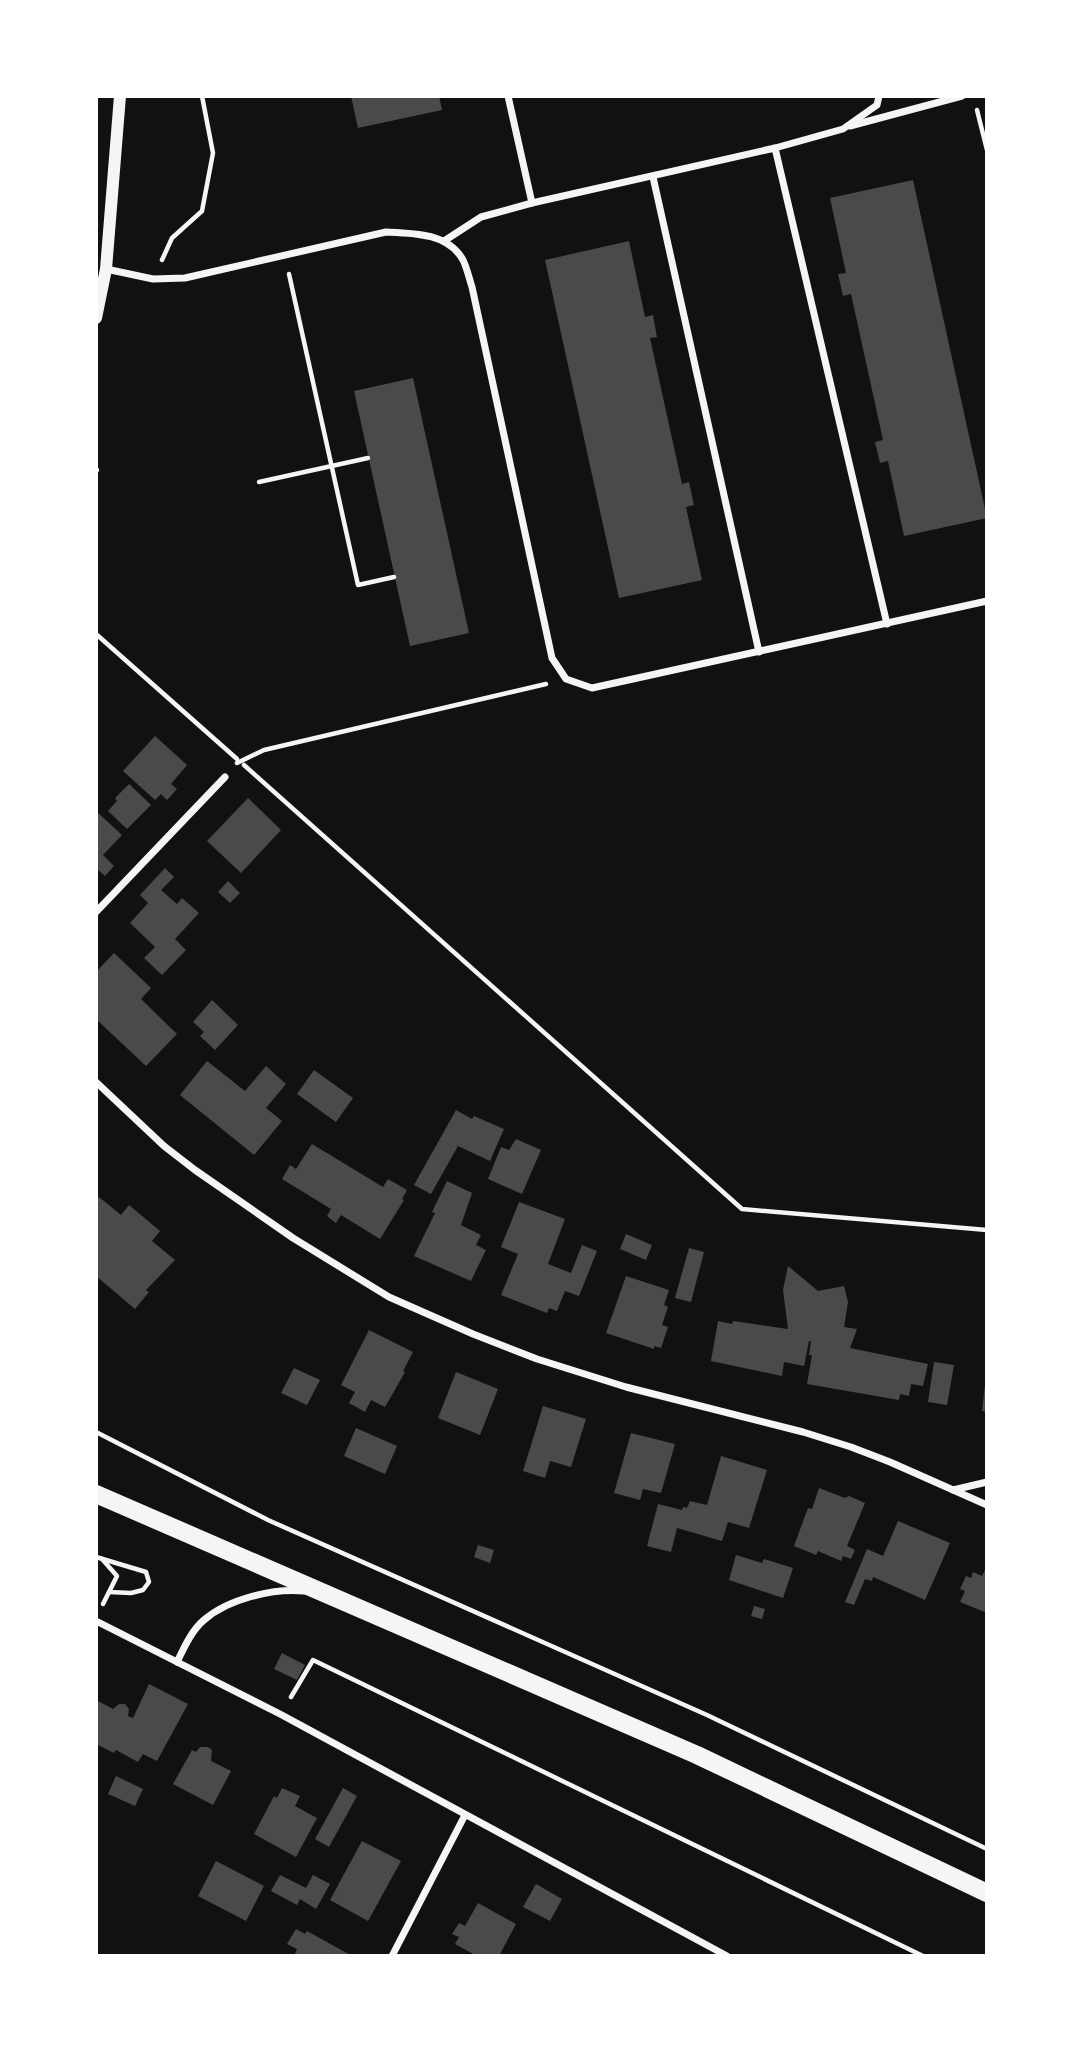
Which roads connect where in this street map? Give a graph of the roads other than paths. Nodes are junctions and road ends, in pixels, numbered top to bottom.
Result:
1 (120, 96) edge
2 (508, 96) edge
3 (879, 96) edge
4 (962, 96) edge
5 (843, 128) junction
6 (775, 148) junction
7 (653, 177) junction
8 (532, 203) junction
9 (444, 241) junction
10 (106, 270) junction
11 (96, 318) edge
12 (987, 601) edge
13 (887, 624) junction
14 (759, 652) junction
15 (225, 777) dead end
16 (96, 912) edge
17 (96, 1082) edge
18 (987, 1482) edge
19 (952, 1490) junction
20 (96, 1494) edge
21 (987, 1506) edge
22 (319, 1592) junction
23 (96, 1621) edge
24 (177, 1662) junction
25 (466, 1815) junction
26 (987, 1893) edge
27 (392, 1956) edge
28 (727, 1956) edge

1 - 10 street
2 - 8 street
3 - 5 street
4 - 5 street
5 - 6 street
6 - 7 street
6 - 13 street
7 - 8 street
7 - 14 street
8 - 9 street
9 - 10 street
9 - 14 street
10 - 11 street
12 - 13 street
13 - 14 street
15 - 16 street
17 - 19 street
18 - 19 street
19 - 21 street
20 - 22 main road
22 - 24 street
22 - 26 main road
23 - 24 street
24 - 25 street
25 - 27 street
25 - 28 street

